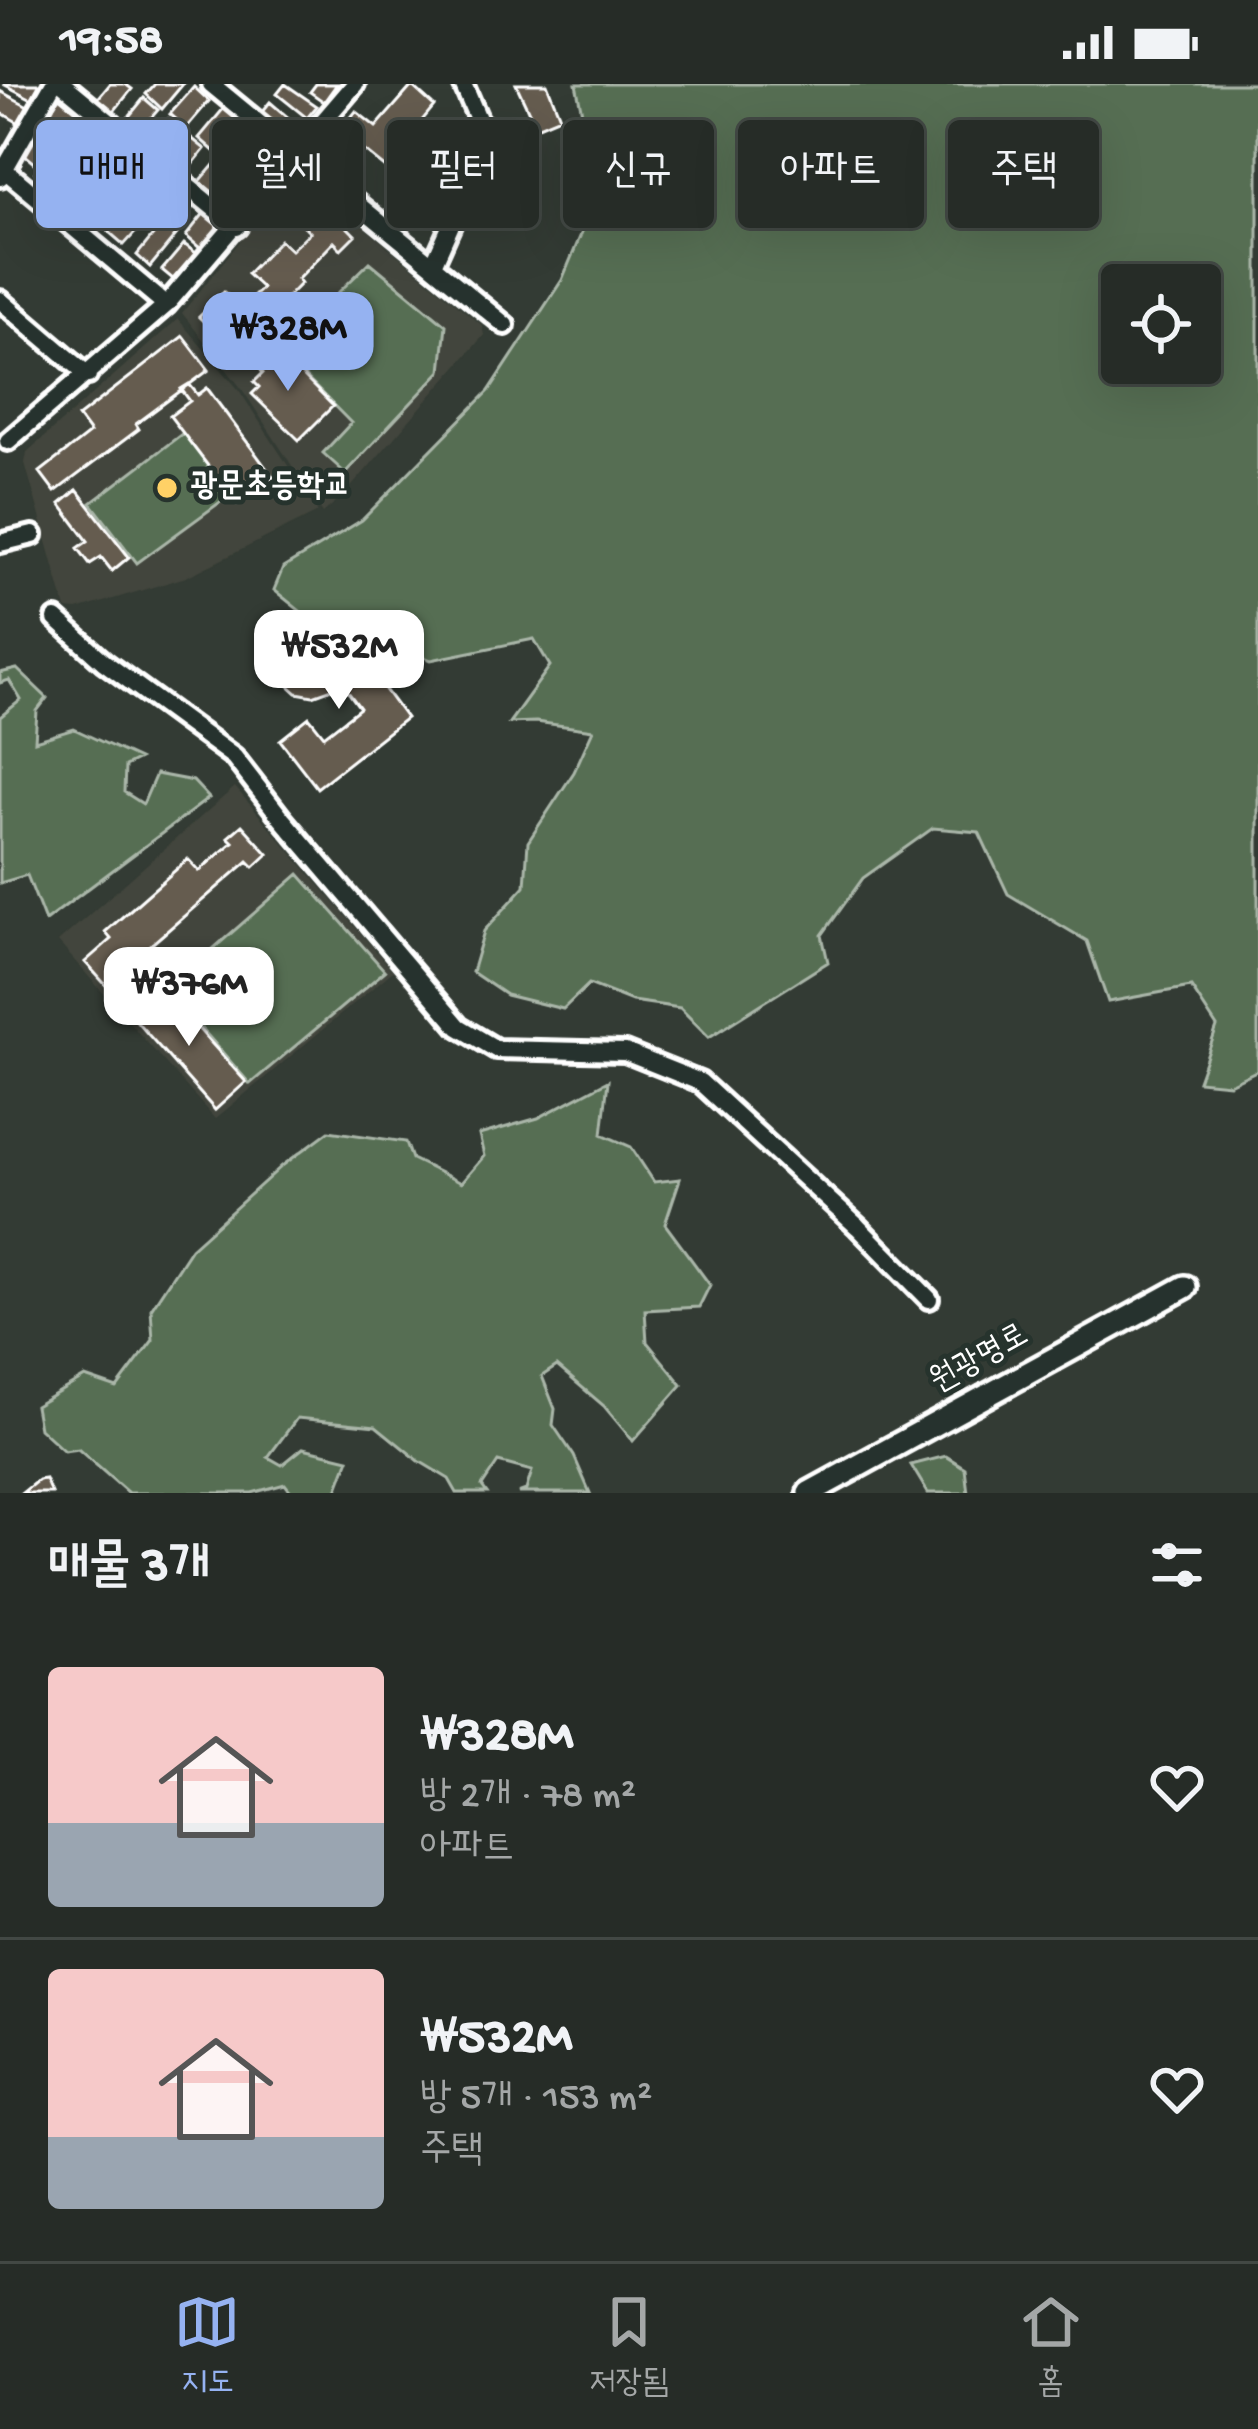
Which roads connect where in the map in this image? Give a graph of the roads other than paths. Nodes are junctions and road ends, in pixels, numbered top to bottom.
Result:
1 (53, 84) edge
2 (63, 84) edge
3 (211, 84) edge
4 (355, 84) edge
5 (464, 84) edge
6 (253, 120) edge
7 (325, 120) edge
8 (1, 171) edge
9 (212, 206) edge
10 (363, 210) edge
11 (236, 228) edge
12 (433, 265) junction
13 (0, 300) edge
14 (166, 305) junction
15 (505, 325) dead end
16 (88, 375) junction
17 (8, 441) dead end
18 (33, 535) dead end
19 (0, 543) edge
20 (56, 619) dead end
21 (1184, 1287) dead end
22 (929, 1299) dead end
23 (809, 1493) edge

1 - 8 street
2 - 9 street
3 - 6 street
4 - 7 street
5 - 12 street
8 - 14 street
10 - 12 street
11 - 14 street
12 - 15 street
13 - 16 street
14 - 16 street
16 - 17 street
18 - 19 street
20 - 22 street
21 - 23 street, 원광명로

